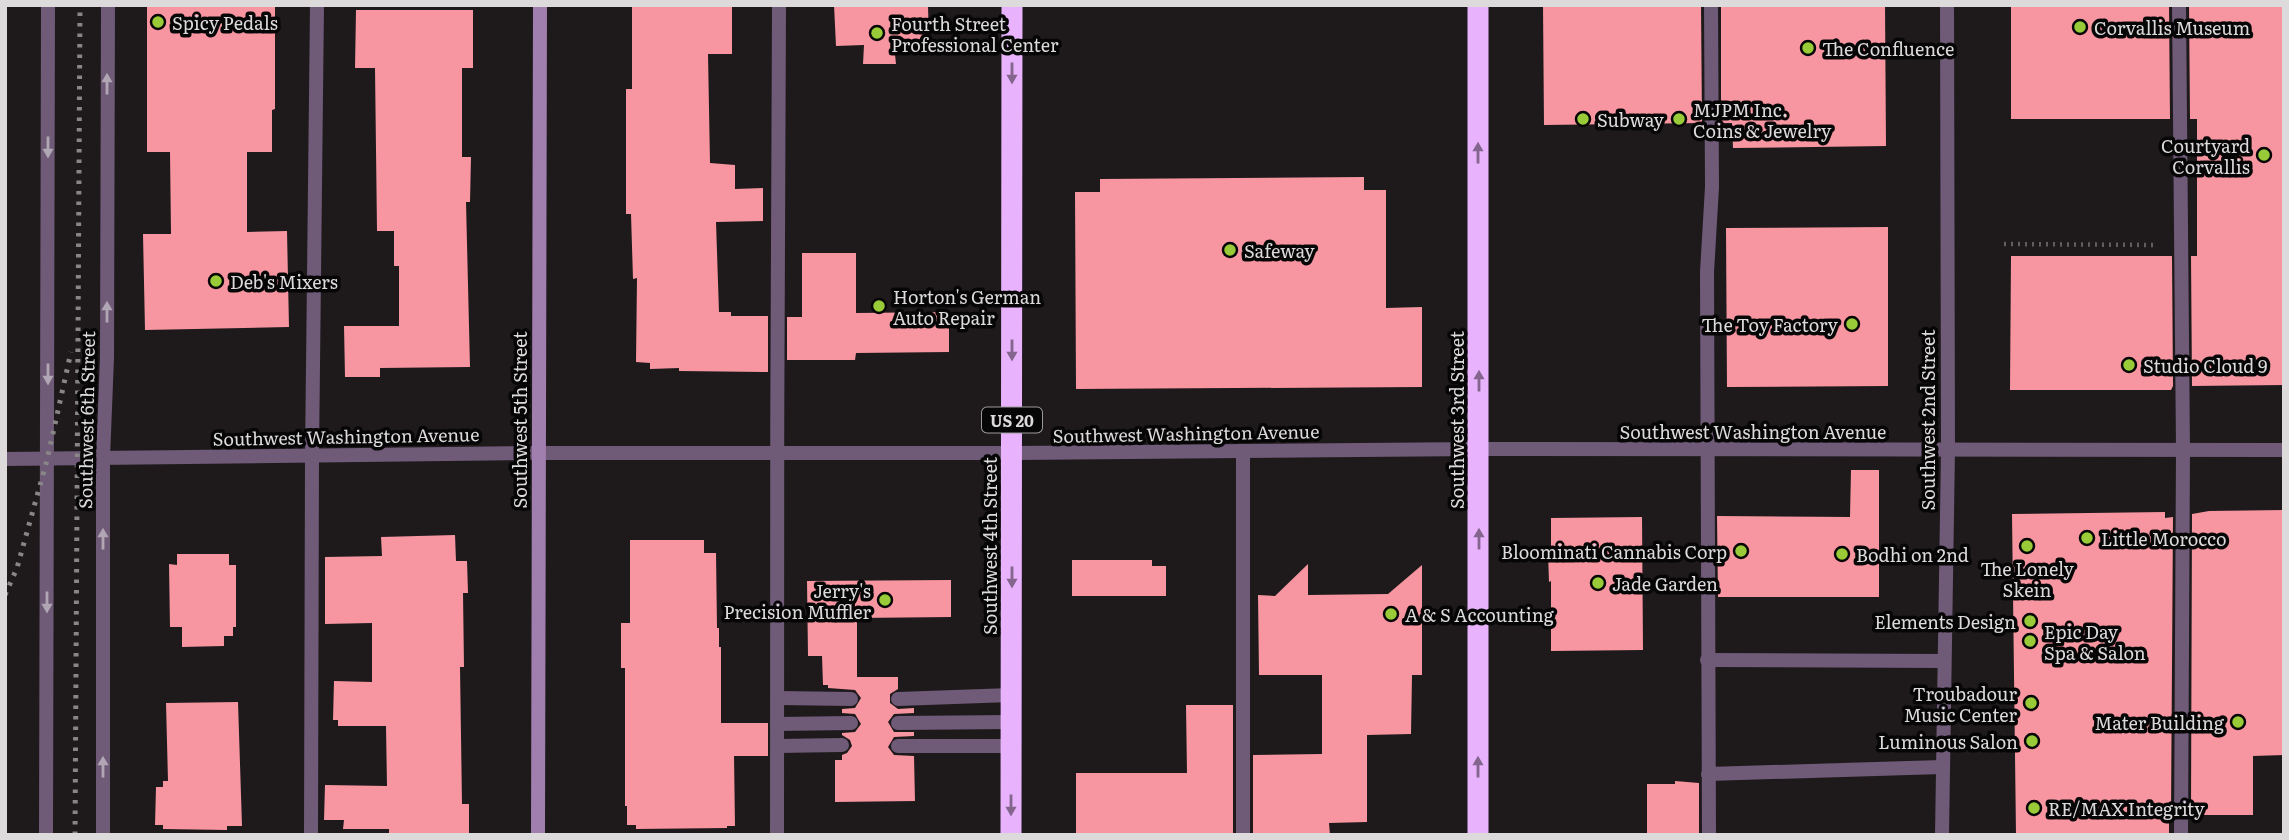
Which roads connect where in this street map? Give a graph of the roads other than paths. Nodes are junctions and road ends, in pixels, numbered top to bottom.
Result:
1 (48, 5) edge
2 (107, 5) edge
3 (317, 5) edge
4 (540, 5) edge
5 (779, 5) edge
6 (1012, 5) edge
7 (1478, 5) edge
8 (1712, 5) edge
9 (1947, 5) edge
10 (2179, 5) edge
11 (1479, 449) junction
12 (1709, 450) junction
13 (1948, 450) junction
14 (2183, 450) junction
15 (2284, 450) edge
16 (1243, 452) junction
17 (537, 453) junction
18 (779, 453) junction
19 (1012, 453) junction
20 (312, 456) junction
21 (103, 458) junction
22 (5, 459) edge
23 (47, 460) junction
24 (1707, 660) junction
25 (1943, 661) junction
26 (1011, 695) junction
27 (778, 698) junction
28 (851, 699) dead end
29 (898, 699) dead end
30 (1012, 722) junction
31 (851, 723) dead end
32 (898, 723) dead end
33 (777, 724) junction
34 (842, 745) dead end
35 (778, 746) junction
36 (898, 746) dead end
37 (1012, 746) junction
38 (1942, 767) junction
39 (1708, 774) junction
40 (46, 835) edge
41 (103, 835) edge
42 (311, 835) edge
43 (538, 835) edge
44 (777, 835) edge
45 (1011, 835) edge
46 (1243, 835) edge
47 (1478, 835) edge
48 (1709, 835) edge
49 (1942, 835) edge
50 (2181, 835) edge

1 -> 23 street
21 -> 2 street, Southwest 6th Street
3 - 20 street
4 - 17 street, Southwest 5th Street
5 - 18 street
6 -> 19 highway, Southwest 4th Street / US 20
11 -> 7 highway, Southwest 3rd Street
8 - 12 street
9 - 13 street, Southwest 2nd Street
10 - 14 street
11 - 12 street, Southwest Washington Avenue
11 - 16 street, Southwest Washington Avenue
47 -> 11 highway, Southwest 3rd Street
12 - 13 street, Southwest Washington Avenue
12 - 24 street
13 - 14 street, Southwest Washington Avenue
13 - 25 street, Southwest 2nd Street
14 - 15 street, Southwest Washington Avenue
14 - 50 street
16 - 19 street, Southwest Washington Avenue
16 - 46 street
17 - 18 street, Southwest Washington Avenue
17 - 20 street, Southwest Washington Avenue
17 - 43 street, Southwest 5th Street
18 - 19 street, Southwest Washington Avenue
18 - 27 street
19 -> 26 highway, Southwest 4th Street / US 20
20 - 21 street, Southwest Washington Avenue
20 - 42 street
21 - 23 street, Southwest Washington Avenue
41 -> 21 street, Southwest 6th Street
22 - 23 street, Southwest Washington Avenue
23 -> 40 street
24 - 25 street
24 - 39 street
25 - 38 street, Southwest 2nd Street
26 - 29 street
26 - 30 highway, Southwest 4th Street / US 20
27 - 28 street
27 - 33 street
30 - 32 street
30 - 37 highway, Southwest 4th Street / US 20
31 - 33 street
33 - 35 street
34 - 35 street
35 - 44 street
36 - 37 street
37 -> 45 highway, Southwest 4th Street / US 20
38 - 39 street
38 - 49 street, Southwest 2nd Street
39 - 48 street

